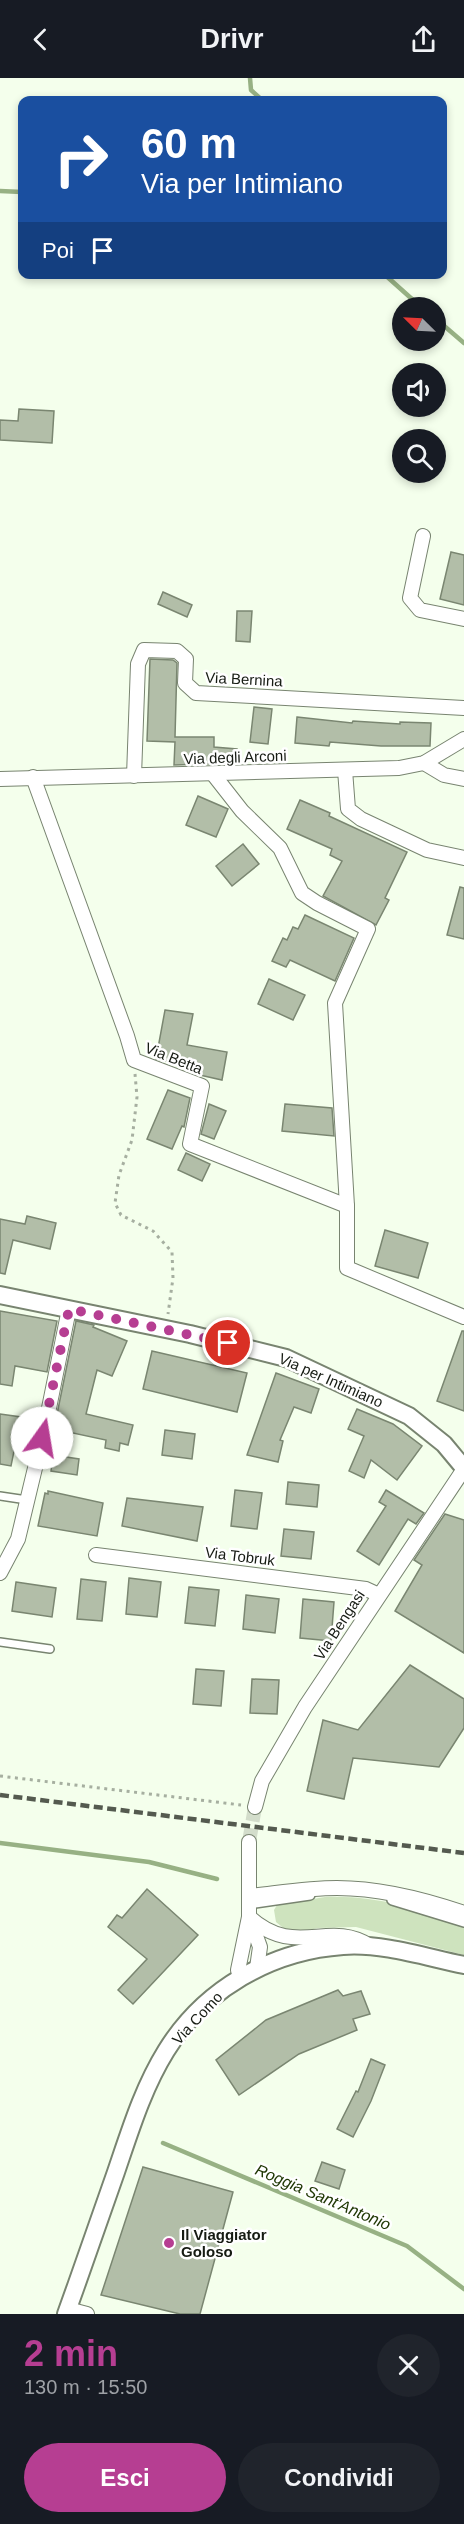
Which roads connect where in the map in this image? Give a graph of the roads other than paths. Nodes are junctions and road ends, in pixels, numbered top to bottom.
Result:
1 (423, 536) dead end
2 (464, 619) edge
3 (464, 708) edge
4 (464, 739) edge
5 (424, 762) junction
6 (345, 770) junction
7 (213, 774) junction
8 (134, 776) junction
9 (33, 777) junction
10 (464, 778) edge
11 (0, 779) edge
12 (464, 858) edge
13 (347, 1206) junction
14 (0, 1295) edge
15 (69, 1309) junction
16 (464, 1317) edge
17 (464, 1468) edge
18 (0, 1496) edge
19 (28, 1500) junction
20 (96, 1555) dead end
21 (0, 1573) edge
22 (379, 1595) junction
23 (0, 1642) edge
24 (50, 1649) dead end
25 (255, 1807) tunnel mouth
26 (249, 1842) tunnel mouth
27 (249, 1906) junction
28 (464, 1913) edge
29 (464, 1922) edge
30 (372, 1947) junction
31 (464, 1965) edge
32 (257, 1968) junction
33 (240, 1977) junction
34 (67, 2311) edge
35 (87, 2314) edge

1 - 2 street
3 - 8 street, Via Bernina
4 - 5 street, Via degli Arconi
5 - 6 street, Via degli Arconi
5 - 10 street
6 - 7 street, Via degli Arconi
6 - 12 street
7 - 8 street, Via degli Arconi
7 - 13 street
8 - 9 street, Via degli Arconi
9 - 11 street, Via degli Arconi
9 - 13 street, Via Betta
13 - 16 street
14 - 15 street, Via per Intimiano
15 - 17 street, Via per Intimiano
15 - 19 street
17 - 22 street, Via Bengasi
18 - 19 lane
19 - 21 street
20 - 22 street, Via Tobruk
22 - 25 street, Via Bengasi
23 - 24 lane
26 - 27 street
27 - 28 street
27 - 29 street
27 - 30 street
27 - 32 street
27 - 33 street
30 - 31 street, Via Como
30 - 32 street, Via Como
32 - 33 street, Via Como
33 - 34 street, Via Como
34 - 35 street

